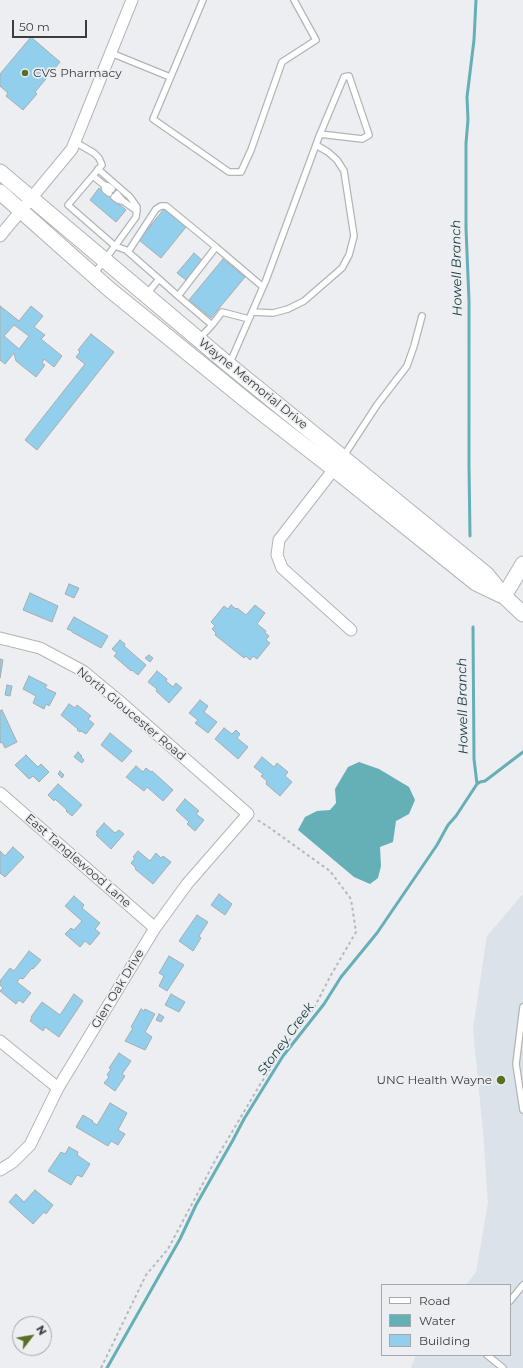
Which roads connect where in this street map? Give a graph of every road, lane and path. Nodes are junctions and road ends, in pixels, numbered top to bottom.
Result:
1 (132, 0) edge
2 (203, 0) edge
3 (294, 0) edge
4 (111, 53) junction
5 (170, 77) junction
6 (320, 134) junction
7 (75, 142) junction
8 (316, 145) junction
9 (98, 169) junction
10 (0, 172) edge
11 (93, 176) junction
12 (110, 191) dead end
13 (0, 192) edge
14 (116, 196) dead end
15 (31, 198) junction
16 (21, 211) junction
17 (137, 212) junction
18 (0, 236) edge
19 (115, 246) junction
20 (216, 247) junction
21 (128, 252) junction
22 (105, 260) junction
23 (93, 275) junction
24 (159, 279) junction
25 (263, 287) junction
26 (146, 295) junction
27 (178, 296) junction
28 (252, 312) junction
29 (422, 316) dead end
30 (249, 319) junction
31 (212, 325) junction
32 (198, 339) junction
33 (229, 365) junction
34 (338, 463) junction
35 (523, 564) edge
36 (504, 596) junction
37 (523, 614) edge
38 (351, 630) dead end
39 (0, 638) edge
40 (0, 793) edge
41 (248, 814) junction
42 (155, 928) junction
43 (523, 1007) edge
44 (0, 1041) edge
45 (58, 1088) junction
46 (523, 1110) edge
47 (0, 1170) edge
48 (523, 1285) edge
49 (511, 1300) edge
50 (488, 1356) edge
51 (100, 1368) edge
52 (504, 1368) edge

1 - 4 street
2 - 5 lane
3 - 5 lane
4 - 5 lane
4 - 7 street
6 - 6 lane
6 - 8 lane
7 - 9 lane
7 - 15 street
8 - 25 lane
8 - 28 lane
9 - 11 lane
9 - 17 lane
10 - 15 main road, Wayne Memorial Drive
11 - 12 lane
11 - 19 lane
13 - 16 main road, Wayne Memorial Drive
14 - 17 lane
15 - 16 street
15 - 22 main road, Wayne Memorial Drive
16 - 18 street
16 - 23 main road, Wayne Memorial Drive
17 - 19 lane
19 - 21 lane
19 - 22 lane
20 - 21 lane
20 - 25 lane
20 - 27 lane
21 - 24 lane
22 - 23 lane
22 - 26 main road, Wayne Memorial Drive
23 - 34 main road, Wayne Memorial Drive
24 - 26 lane
24 - 27 lane
25 - 28 lane
26 - 32 main road, Wayne Memorial Drive
27 - 31 lane
28 - 30 lane
29 - 34 lane
30 - 31 lane
30 - 33 lane
31 - 32 lane
32 - 33 main road, Wayne Memorial Drive
33 - 34 main road, Wayne Memorial Drive
34 - 36 main road, Wayne Memorial Drive
34 - 38 street
35 - 36 main road
36 - 37 main road, Wayne Memorial Drive
39 - 41 street, North Gloucester Road
40 - 42 street, East Tanglewood Lane
41 - 42 street, Glen Oak Drive
41 - 51 path
42 - 45 street, Glen Oak Drive
43 - 46 lane
44 - 45 street
45 - 47 street, Glen Oak Drive
48 - 49 lane
50 - 52 lane

